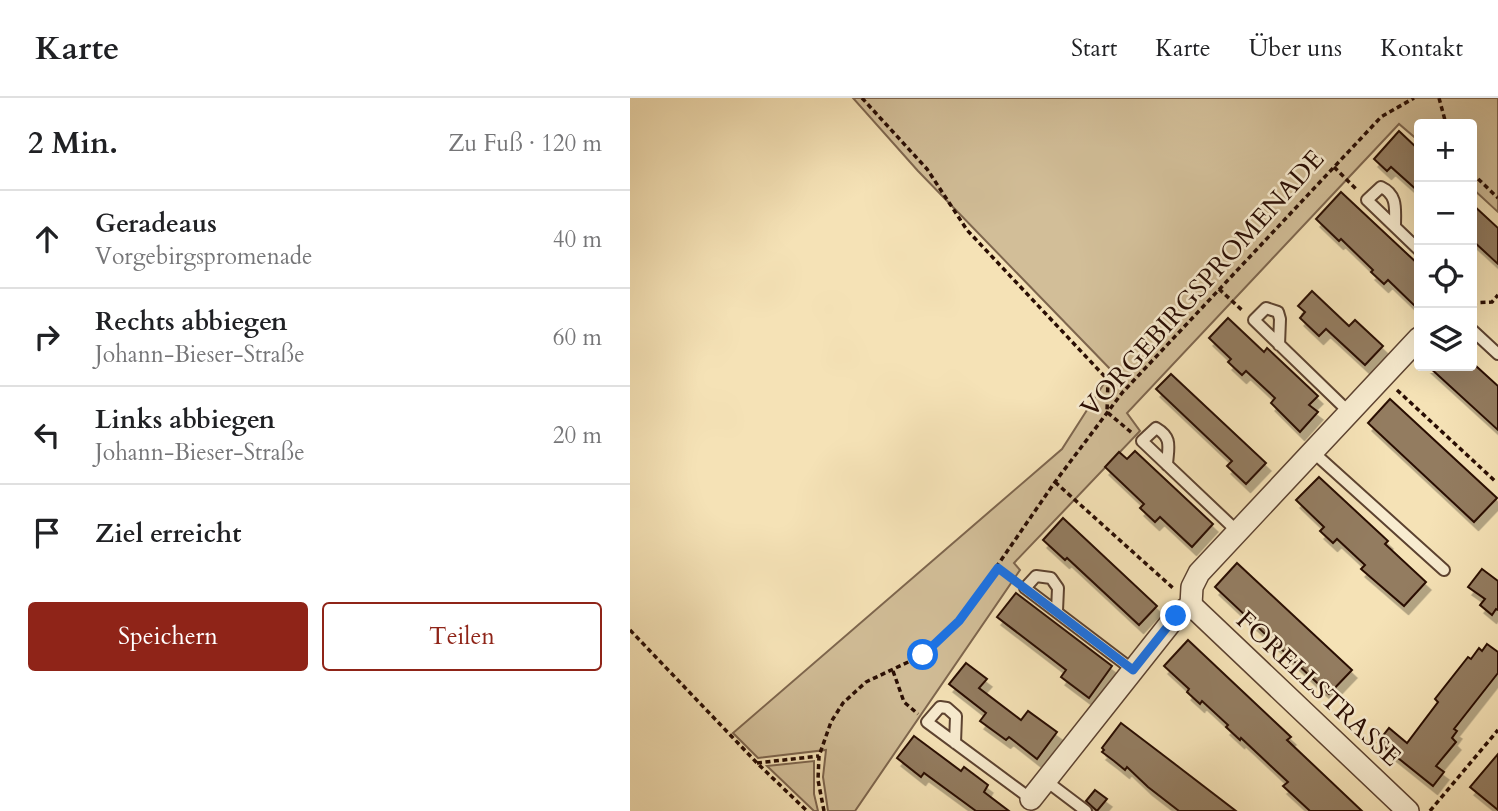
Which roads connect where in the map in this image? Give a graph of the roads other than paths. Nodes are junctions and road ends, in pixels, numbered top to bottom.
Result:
1 (1395, 226) junction
2 (1414, 245) edge
3 (1477, 335) edge
4 (1414, 343) edge
5 (1279, 345) junction
6 (1498, 354) edge
7 (1349, 412) junction
8 (1313, 452) junction
9 (1167, 465) junction
10 (1238, 531) junction
11 (1444, 570) dead end
12 (1191, 605) junction
13 (1057, 611) junction
14 (1133, 670) junction
15 (956, 743) junction
16 (1045, 780) junction
17 (1031, 799) joint
18 (1086, 811) edge
19 (1409, 811) edge

1 - 1 lane
1 - 2 lane
3 - 6 lane
4 - 7 street
5 - 5 lane
5 - 7 lane
7 - 8 street
8 - 10 street
8 - 11 lane
9 - 9 lane
9 - 10 lane
10 - 12 street
12 - 14 street
12 - 19 street, FORELLSTRASSE
13 - 13 lane
13 - 14 lane
14 - 16 street
15 - 15 lane
15 - 17 lane
16 - 17 street
16 - 18 lane

